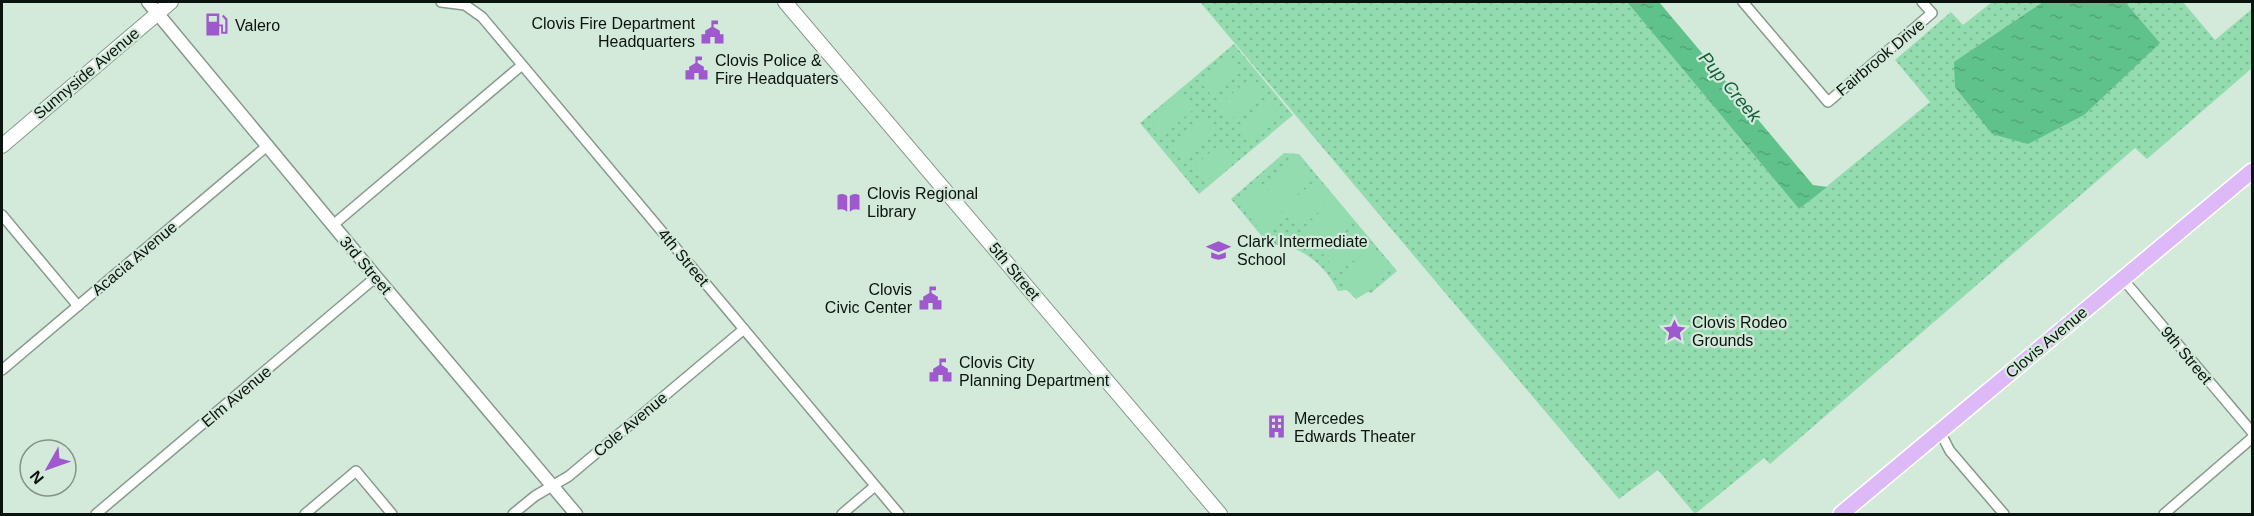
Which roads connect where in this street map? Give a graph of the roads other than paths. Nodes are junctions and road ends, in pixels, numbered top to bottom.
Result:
1 (148, 2) edge
2 (171, 2) edge
3 (441, 2) edge
4 (784, 2) edge
5 (1743, 2) edge
6 (1923, 2) edge
7 (157, 14) junction
8 (522, 65) junction
9 (2, 146) edge
10 (267, 146) junction
11 (2253, 171) edge
12 (2, 215) edge
13 (333, 225) junction
14 (376, 277) junction
15 (2122, 278) junction
16 (78, 306) junction
17 (744, 329) junction
18 (2, 370) edge
19 (1940, 432) junction
20 (2253, 432) edge
21 (2253, 438) edge
22 (552, 486) junction
23 (876, 486) junction
24 (96, 514) edge
25 (305, 514) edge
26 (392, 514) edge
27 (513, 514) edge
28 (576, 514) edge
29 (842, 514) edge
30 (899, 514) edge
31 (1221, 514) edge
32 (1841, 514) edge
33 (2004, 514) edge
34 (2164, 514) edge

1 - 7 street, 3rd Street
2 - 7 main road, Sunnyside Avenue
3 - 8 street, 4th Street
4 - 31 main road, 5th Street
5 - 6 street, Fairbrook Drive
7 - 9 main road, Sunnyside Avenue
7 - 10 street, 3rd Street
8 - 13 street
8 - 17 street, 4th Street
10 - 13 street, 3rd Street
10 - 16 street, Acacia Avenue
11 - 15 main road, Clovis Avenue
12 - 16 street
13 - 14 street, 3rd Street
14 - 22 street, 3rd Street
14 - 24 street, Elm Avenue
15 - 19 main road, Clovis Avenue
15 - 20 street, 9th Street
16 - 18 street, Acacia Avenue
17 - 22 street, Cole Avenue
17 - 23 street, 4th Street
19 - 32 main road, Clovis Avenue
19 - 33 street
21 - 34 street
22 - 27 street, Cole Avenue
22 - 28 street, 3rd Street
23 - 29 street
23 - 30 street, 4th Street
25 - 26 street

